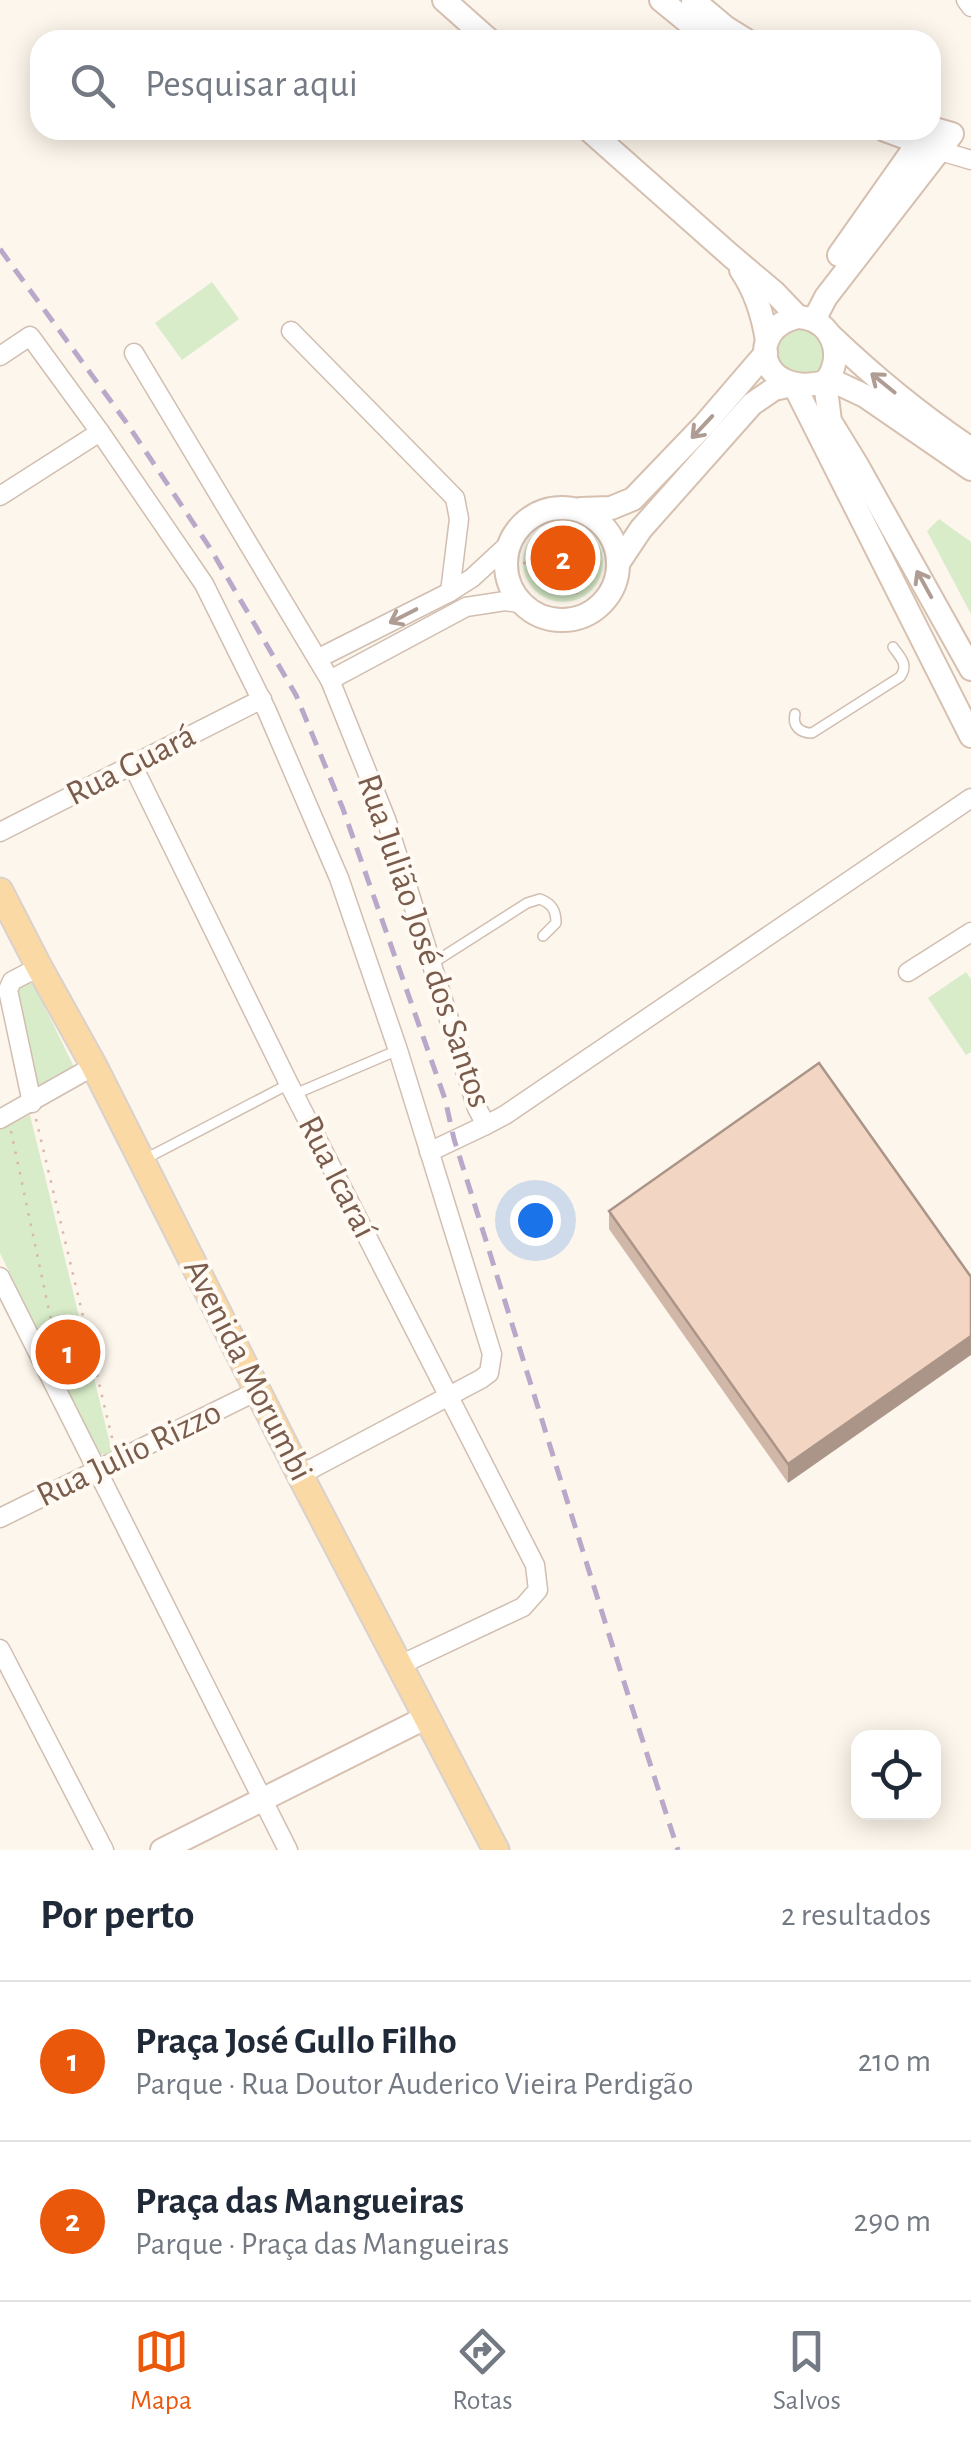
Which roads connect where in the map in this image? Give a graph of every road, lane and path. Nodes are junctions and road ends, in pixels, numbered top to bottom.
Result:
1 (444, 0) edge
2 (661, 0) edge
3 (692, 0) edge
4 (966, 0) edge
5 (971, 7) edge
6 (478, 30) edge
7 (698, 30) edge
8 (730, 30) edge
9 (941, 139) edge
10 (601, 140) edge
11 (938, 140) edge
12 (971, 160) edge
13 (730, 256) junction
14 (811, 322) junction
15 (291, 332) dead end
16 (766, 347) junction
17 (134, 353) dead end
18 (0, 356) edge
19 (827, 381) junction
20 (793, 385) junction
21 (100, 432) junction
22 (971, 449) edge
23 (971, 469) edge
24 (0, 496) edge
25 (574, 508) junction
26 (588, 531) dead end
27 (511, 542) junction
28 (563, 562) junction
29 (619, 562) junction
30 (523, 563) dead end
31 (450, 592) junction
32 (579, 598) dead end
33 (524, 604) junction
34 (893, 647) dead end
35 (319, 658) junction
36 (971, 670) edge
37 (330, 680) junction
38 (262, 699) junction
39 (796, 714) dead end
40 (971, 736) edge
41 (132, 764) junction
42 (971, 798) edge
43 (0, 832) edge
44 (0, 891) edge
45 (971, 932) edge
46 (544, 936) dead end
47 (433, 963) junction
48 (39, 967) junction
49 (908, 972) dead end
50 (398, 1050) junction
51 (94, 1066) junction
52 (292, 1089) junction
53 (32, 1103) junction
54 (4, 1117) edge
55 (486, 1124) junction
56 (429, 1152) junction
57 (142, 1160) junction
58 (0, 1277) edge
59 (58, 1355) dead end
60 (257, 1390) junction
61 (448, 1397) junction
62 (118, 1460) junction
63 (96, 1471) junction
64 (300, 1475) junction
65 (0, 1518) edge
66 (0, 1649) edge
67 (400, 1665) junction
68 (427, 1717) junction
69 (262, 1800) junction
70 (104, 1850) edge
71 (162, 1850) edge
72 (288, 1850) edge
73 (496, 1850) edge

1 - 6 street
2 - 7 street
3 - 8 street
4 - 5 street
9 - 12 street
10 - 13 street
11 - 14 street
13 - 14 street
13 - 16 street
14 - 16 street
14 - 19 street
22 -> 14 street
15 - 31 street
16 - 20 street
16 -> 25 street
17 - 35 street, Rua Julião José dos Santos
18 - 21 street
19 - 20 street
19 - 23 street
36 -> 19 street
20 - 29 street
20 - 40 street
21 - 24 street
21 - 38 street
25 - 27 street
25 - 29 street
26 - 28 path
27 - 31 street
27 - 33 street
28 - 30 path
28 - 32 path
29 - 33 street
31 -> 35 street
33 - 37 street
34 - 39 lane
35 - 37 street, Rua Julião José dos Santos
37 - 47 street, Rua Julião José dos Santos
38 - 41 street, Rua Guará
38 - 50 street
41 - 43 street, Rua Guará
41 - 52 street, Rua Icaraí
42 - 55 street, Rua Julião José dos Santos
44 - 48 main road, Avenida Morumbi
45 - 49 street
46 - 47 lane
47 - 55 street, Rua Julião José dos Santos
48 - 51 main road, Avenida Morumbi
48 - 53 street
50 - 52 lane
50 - 56 street
51 - 53 street
51 - 57 main road, Avenida Morumbi
52 - 57 lane
52 - 61 street, Rua Icaraí
53 - 54 street
53 - 62 path
54 - 59 path
55 - 56 street
56 - 61 street
57 - 60 main road, Avenida Morumbi
58 - 63 street
60 - 62 street, Rua Julio Rizzo
60 - 64 main road, Avenida Morumbi
61 - 64 street
61 - 67 street, Rua Icaraí
62 - 63 street, Rua Julio Rizzo
63 - 65 street, Rua Julio Rizzo
63 - 69 street
64 - 67 main road, Avenida Morumbi
66 - 70 street
67 - 68 main road, Avenida Morumbi
68 - 69 street
68 - 73 main road, Avenida Morumbi
69 - 71 street
69 - 72 street

